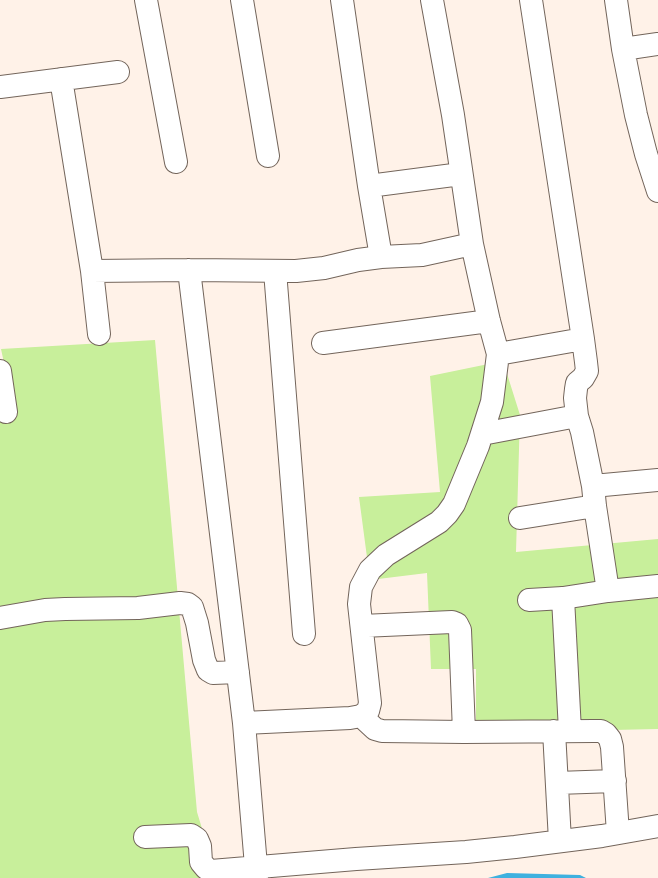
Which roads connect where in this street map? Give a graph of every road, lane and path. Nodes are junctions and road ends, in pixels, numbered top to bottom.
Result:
1 (146, 0) edge
2 (242, 0) edge
3 (342, 0) edge
4 (432, 0) edge
5 (531, 0) edge
6 (616, 0) edge
7 (658, 44) edge
8 (623, 49) junction
9 (118, 72) dead end
10 (61, 79) junction
11 (0, 87) edge
12 (268, 156) dead end
13 (176, 162) dead end
14 (461, 174) junction
15 (369, 186) junction
16 (658, 191) edge
17 (472, 244) junction
18 (381, 257) junction
19 (189, 270) junction
20 (92, 271) junction
21 (275, 271) junction
22 (489, 321) junction
23 (99, 334) dead end
24 (583, 339) junction
25 (323, 343) dead end
26 (498, 354) junction
27 (0, 371) edge
28 (6, 412) dead end
29 (577, 416) junction
30 (482, 434) junction
31 (658, 480) edge
32 (594, 496) junction
33 (520, 518) dead end
34 (658, 586) edge
35 (608, 591) junction
36 (563, 598) junction
37 (529, 600) dead end
38 (0, 618) edge
39 (362, 626) junction
40 (304, 634) dead end
41 (238, 672) junction
42 (361, 716) junction
43 (244, 723) junction
44 (562, 731) junction
45 (464, 732) junction
46 (615, 781) junction
47 (557, 783) junction
48 (658, 826) edge
49 (618, 833) junction
50 (145, 837) dead end
51 (560, 841) junction
52 (356, 869) edge
53 (257, 872) edge

1 - 13 street
2 - 12 street
3 - 15 street
4 - 14 street
5 - 24 street
6 - 8 street
7 - 8 street
8 - 16 street
9 - 10 street
10 - 11 street
10 - 20 street
14 - 15 street
14 - 17 street
15 - 18 street
17 - 18 street
17 - 22 street
18 - 21 street
19 - 20 street
19 - 21 street
19 - 41 street
20 - 23 street
21 - 40 street
22 - 25 street
22 - 26 street
24 - 26 street
24 - 29 street
26 - 30 street
27 - 28 street
29 - 30 street
29 - 32 street
30 - 39 street
31 - 32 street
32 - 33 street
32 - 35 street
34 - 35 street
35 - 36 street
36 - 37 street
36 - 44 street
38 - 41 street
39 - 42 street
39 - 45 street
41 - 43 street
42 - 43 street
42 - 45 street
43 - 53 street
44 - 45 street
44 - 46 street
44 - 47 street
46 - 47 street
46 - 49 street
47 - 51 street
48 - 49 street
49 - 51 street
50 - 53 street
51 - 52 street
52 - 53 street

